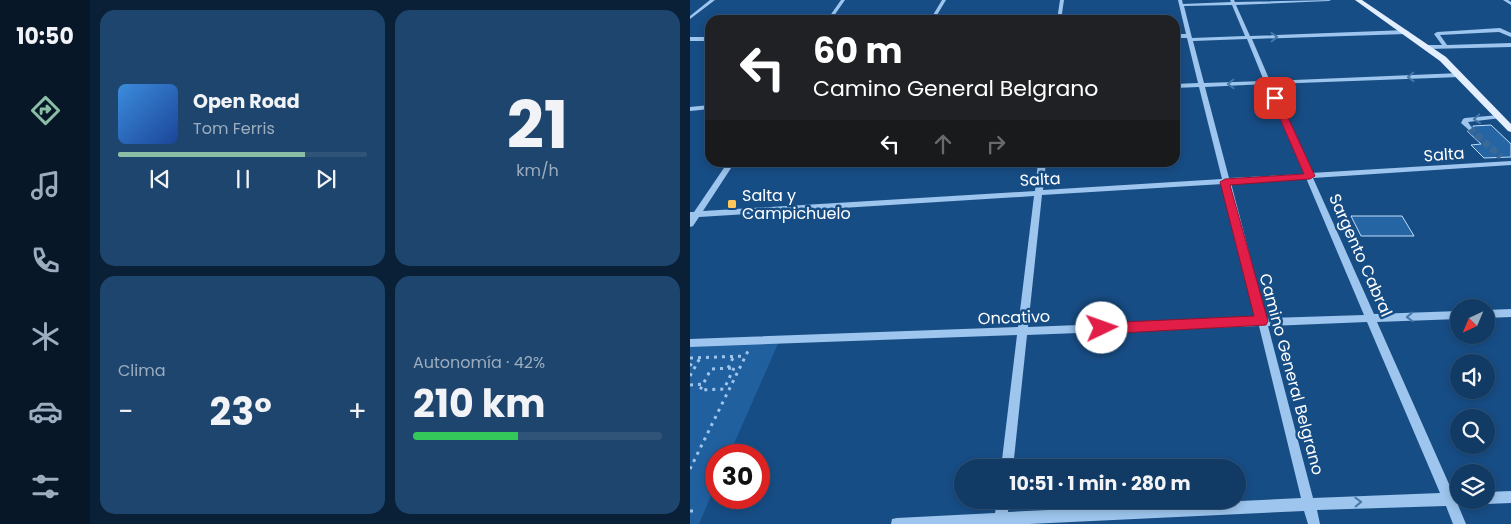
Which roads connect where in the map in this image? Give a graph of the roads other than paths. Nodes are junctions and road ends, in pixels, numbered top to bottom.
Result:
1 (712, 0) edge
2 (843, 0) edge
3 (944, 0) edge
4 (1062, 0) edge
5 (1329, 0) edge
6 (1358, 0) edge
7 (1505, 0) edge
8 (1180, 2) edge
9 (1233, 2) edge
10 (1511, 4) edge
11 (833, 15) edge
12 (935, 15) edge
13 (1060, 15) edge
14 (690, 18) edge
15 (1406, 32) junction
16 (1511, 35) edge
17 (1180, 37) edge
18 (1190, 38) junction
19 (1250, 38) junction
20 (705, 39) edge
21 (690, 40) edge
22 (1511, 45) edge
23 (1445, 46) junction
24 (1428, 47) junction
25 (1460, 75) junction
26 (1268, 82) junction
27 (1202, 85) junction
28 (1180, 86) edge
29 (705, 108) edge
30 (690, 109) edge
31 (1499, 117) junction
32 (1469, 128) dead end
33 (1511, 129) edge
34 (1501, 157) tunnel mouth
35 (1509, 164) edge
36 (728, 167) edge
37 (1042, 167) edge
38 (1310, 176) junction
39 (1225, 182) junction
40 (1039, 193) junction
41 (693, 215) edge
42 (690, 224) edge
43 (1511, 313) edge
44 (1495, 314) edge
45 (1450, 315) edge
46 (1372, 318) junction
47 (1261, 321) junction
48 (1022, 332) junction
49 (690, 343) edge
50 (1008, 459) edge
51 (1450, 490) edge
52 (1511, 497) edge
53 (1495, 498) edge
54 (1450, 499) edge
55 (1309, 504) junction
56 (1456, 509) edge
57 (1000, 521) edge
58 (897, 524) edge
59 (1314, 524) edge
60 (1460, 524) edge

1 - 14 street
2 - 11 street
3 - 12 street
4 - 13 street
5 - 9 street
6 - 15 main road
7 - 10 street
8 - 9 street
8 - 18 street, Camino General Belgrano
9 - 19 street, Sargento Cabral
19 -> 15 street
15 - 24 main road
16 - 23 street
17 - 18 street
18 - 19 street
18 - 27 street, Camino General Belgrano
19 - 26 street, Sargento Cabral
20 - 21 street
22 - 23 street
23 - 24 street
24 - 25 main road
25 -> 26 street
25 - 31 main road
26 -> 27 street
26 - 38 street, Sargento Cabral
27 - 28 street
27 - 39 street, Camino General Belgrano
29 - 30 street
31 -> 32 street
31 - 33 main road
34 - 35 street
35 - 38 street, Salta
36 - 41 street
37 - 40 street
38 - 39 street, Salta
38 - 46 street, Sargento Cabral
39 - 40 street, Salta
39 - 47 street, Camino General Belgrano
40 - 41 street, Salta
40 - 48 street
41 - 42 street
43 - 44 street
45 -> 46 street, Oncativo
46 - 47 street, Oncativo
46 - 51 street, Sargento Cabral
47 - 48 street, Oncativo
47 - 55 street, Camino General Belgrano
48 - 49 street, Oncativo
48 - 50 street
52 - 53 street
55 -> 54 street
55 - 57 street
55 - 59 street, Camino General Belgrano
56 - 60 street, Sargento Cabral
57 - 58 street

